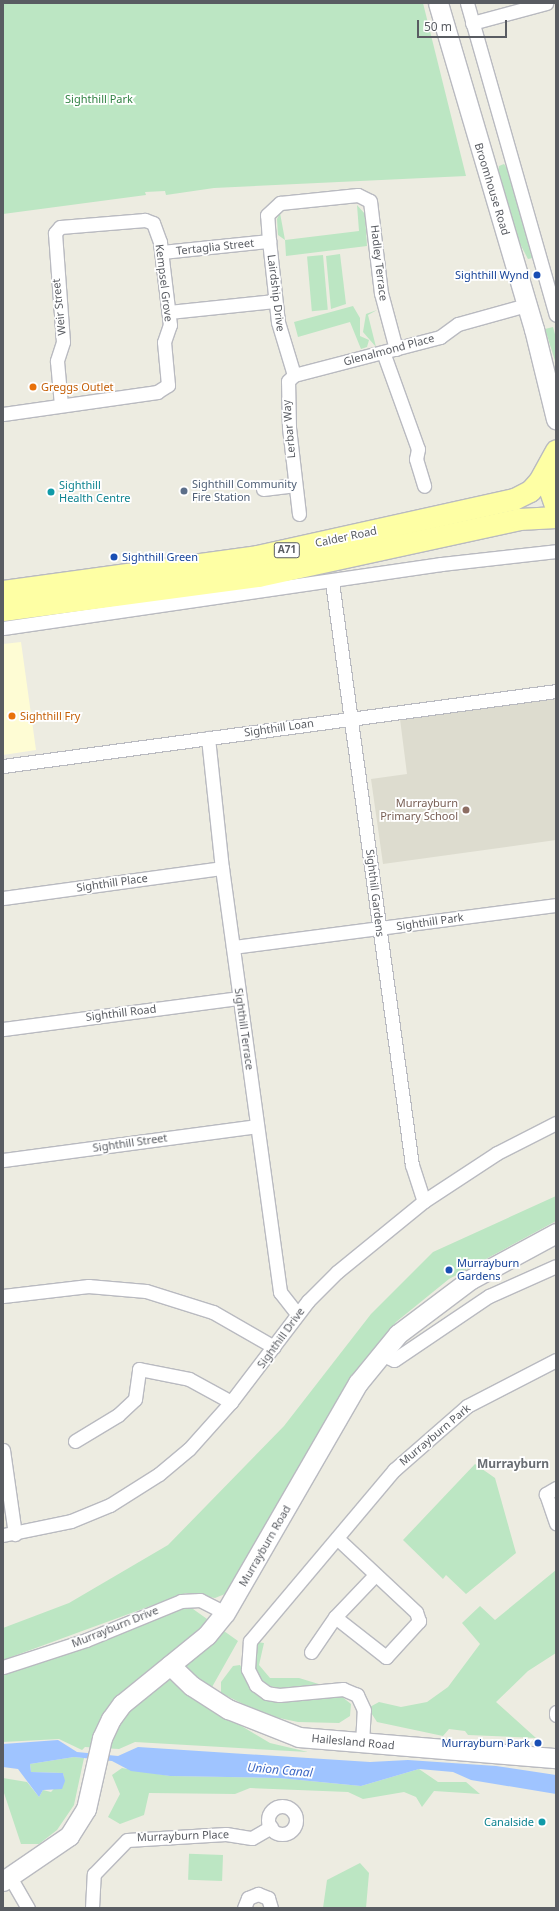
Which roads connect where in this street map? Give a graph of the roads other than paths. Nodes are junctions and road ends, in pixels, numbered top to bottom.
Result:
1 (438, 3) edge
2 (467, 3) edge
3 (546, 3) edge
4 (472, 23) junction
5 (270, 209) joint
6 (55, 233) joint
7 (269, 241) junction
8 (162, 252) junction
9 (274, 301) junction
10 (526, 305) junction
11 (168, 312) junction
12 (556, 316) edge
13 (396, 349) junction
14 (383, 352) junction
15 (294, 375) junction
16 (551, 381) edge
17 (61, 405) junction
18 (3, 414) edge
19 (556, 419) edge
20 (555, 452) edge
21 (294, 485) junction
22 (424, 486) dead end
23 (263, 488) dead end
24 (556, 508) edge
25 (299, 514) dead end
26 (556, 518) edge
27 (556, 552) edge
28 (332, 582) junction
29 (3, 591) edge
30 (3, 610) edge
31 (3, 628) edge
32 (556, 691) edge
33 (352, 718) junction
34 (208, 738) junction
35 (3, 766) edge
36 (222, 868) junction
37 (3, 898) edge
38 (556, 905) edge
39 (379, 928) junction
40 (233, 947) junction
41 (239, 998) junction
42 (3, 1028) edge
43 (556, 1123) edge
44 (258, 1126) junction
45 (3, 1160) edge
46 (424, 1201) junction
47 (556, 1233) edge
48 (556, 1266) edge
49 (3, 1296) edge
50 (297, 1314) junction
51 (274, 1347) junction
52 (381, 1354) junction
53 (556, 1360) edge
54 (231, 1402) junction
55 (75, 1441) dead end
56 (3, 1450) edge
57 (556, 1488) edge
58 (556, 1524) edge
59 (9, 1535) edge
60 (337, 1538) junction
61 (375, 1574) junction
62 (225, 1613) junction
63 (335, 1617) junction
64 (311, 1652) dead end
65 (170, 1665) junction
66 (3, 1667) edge
67 (362, 1744) junction
68 (556, 1758) edge
69 (270, 1827) dead end
70 (7, 1879) edge
71 (28, 1908) edge
72 (92, 1908) edge
73 (244, 1908) edge
74 (271, 1908) edge

1 - 10 street, Broomhouse Road
2 - 4 street
3 - 4 street
4 - 12 street
5 - 7 street, Lairdship Drive
5 - 13 street, Hadley Terrace
6 - 8 street, Kempsel Grove
6 - 17 street, Weir Street
7 - 8 street, Tertaglia Street
7 - 9 street, Lairdship Drive
8 - 11 street, Kempsel Grove
9 - 11 street
9 - 15 street, Lairdship Drive
10 - 13 street, Glenalmond Place
10 - 16 street, Broomhouse Road
11 - 17 street, Kempsel Grove
13 - 14 street, Glenalmond Place
14 - 15 street, Glenalmond Place
14 - 22 street
15 - 21 street, Lerbar Way
16 - 19 street, Broomhouse Road
17 - 18 street
20 - 24 main road, Calder Road / A71
20 - 29 main road, Calder Road / A71
21 - 23 street
21 - 25 street, Lerbar Way
26 - 30 main road, Calder Road / A71
27 - 28 street
28 - 31 street
28 - 33 street, Sighthill Gardens
32 - 33 street, Sighthill Loan
33 - 34 street, Sighthill Loan
33 - 39 street, Sighthill Gardens
34 - 35 street, Sighthill Loan
34 - 36 street, Sighthill Terrace
36 - 37 street, Sighthill Place
36 - 40 street, Sighthill Terrace
38 - 39 street, Sighthill Park
39 - 40 street, Sighthill Park
39 - 46 street, Sighthill Gardens
40 - 41 street, Sighthill Terrace
41 - 42 street, Sighthill Road
41 - 44 street, Sighthill Terrace
43 - 46 street, Sighthill Drive
44 - 45 street, Sighthill Street
44 - 50 street, Sighthill Terrace
46 - 50 street, Sighthill Drive
47 - 52 street, Murrayburn Road
48 - 52 street
49 - 51 street
50 - 51 street, Sighthill Drive
51 - 54 street, Sighthill Drive
52 - 62 street, Murrayburn Road
53 - 60 street, Murrayburn Park
54 - 55 street
54 - 59 street, Sighthill Drive
56 - 59 street
57 - 58 street
60 - 61 street
60 - 67 street, Murrayburn Park
61 - 63 street
61 - 63 street
62 - 65 street, Murrayburn Road
62 - 66 street, Murrayburn Drive
63 - 64 street
65 - 67 street, Hailesland Road
65 - 70 street, Murrayburn Road
67 - 68 street, Hailesland Road
69 - 72 street, Murrayburn Place
70 - 71 street
73 - 74 street

